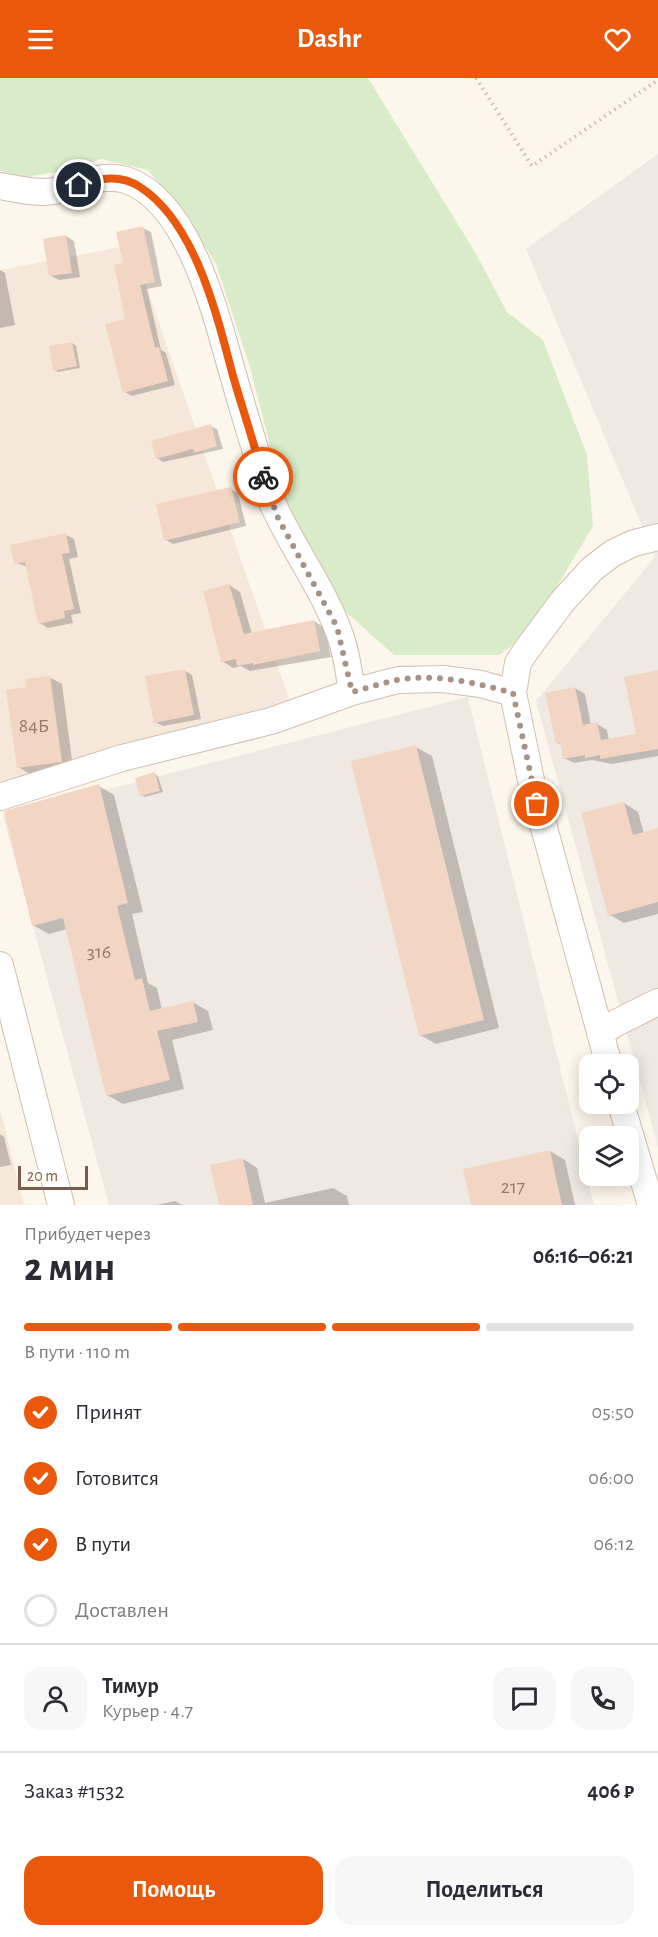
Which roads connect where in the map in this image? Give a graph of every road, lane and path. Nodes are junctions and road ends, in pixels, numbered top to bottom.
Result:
1 (476, 78) edge
2 (658, 80) edge
3 (0, 186) edge
4 (658, 537) edge
5 (352, 692) junction
6 (513, 693) junction
7 (0, 797) edge
8 (0, 965) edge
9 (658, 1002) edge
10 (600, 1034) junction
11 (606, 1054) edge
12 (624, 1114) edge
13 (62, 1205) edge
14 (651, 1205) edge

1 - 2 path
3 - 5 street
4 - 6 street
5 - 6 street
5 - 7 street
6 - 10 street
8 - 13 street
9 - 10 street
10 - 11 street
12 - 14 street

